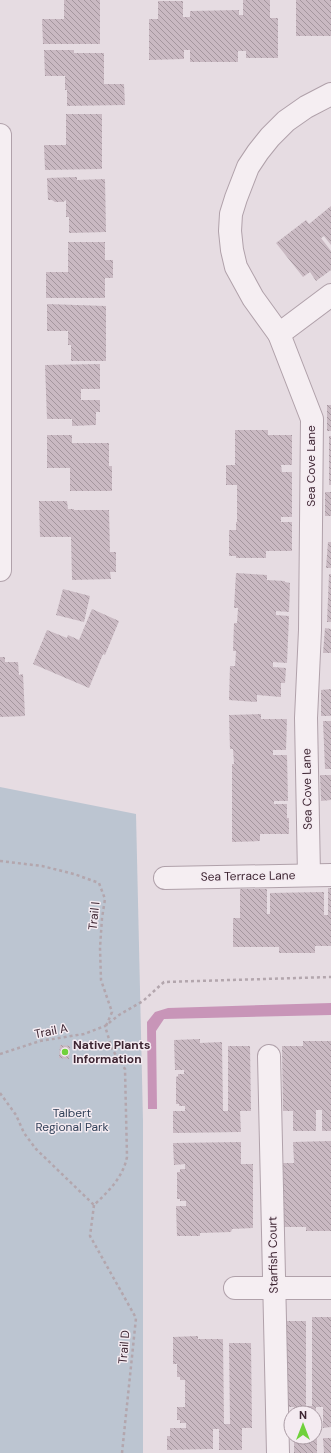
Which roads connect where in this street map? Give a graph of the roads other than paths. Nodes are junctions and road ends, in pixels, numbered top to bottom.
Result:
1 (331, 94) edge
2 (0, 135) edge
3 (331, 295) edge
4 (279, 334) junction
5 (0, 399) edge
6 (0, 570) edge
7 (309, 875) junction
8 (331, 875) edge
9 (165, 878) dead end
10 (269, 1056) dead end
11 (235, 1288) dead end
12 (331, 1288) edge
13 (274, 1289) junction
14 (278, 1453) edge

1 - 4 street, Sea Cove Lane
2 - 5 street
3 - 4 street
4 - 7 street, Sea Cove Lane
5 - 6 street
7 - 8 street, Sea Terrace Lane
7 - 9 street, Sea Terrace Lane
10 - 13 street, Starfish Court
11 - 13 street
12 - 13 street
13 - 14 street, Starfish Court

